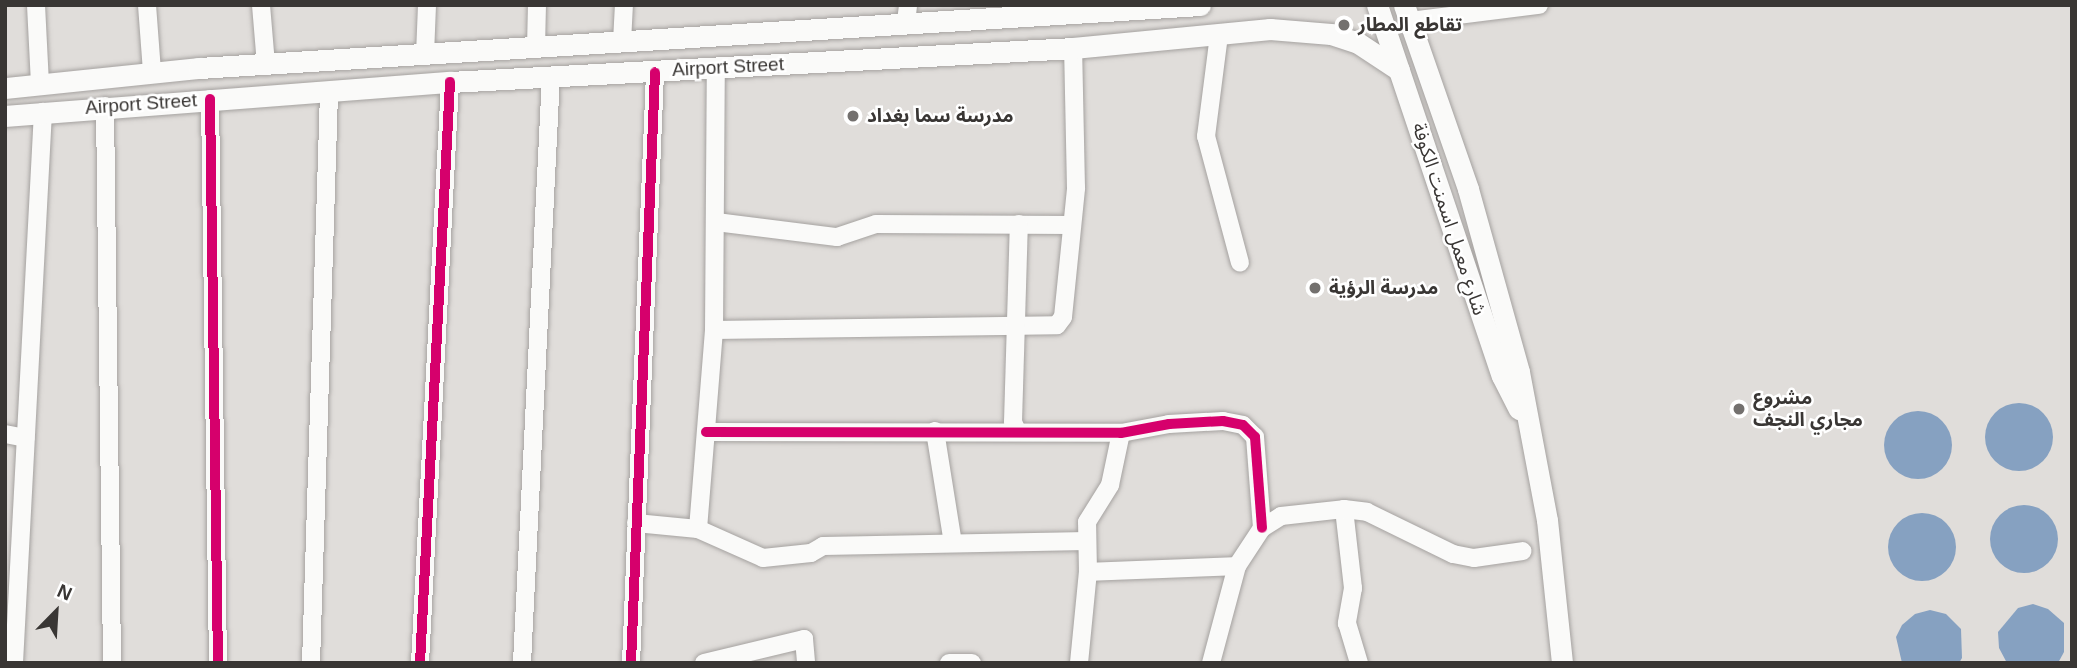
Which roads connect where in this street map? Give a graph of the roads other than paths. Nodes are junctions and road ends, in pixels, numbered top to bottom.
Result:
1 (36, 5) edge
2 (147, 5) edge
3 (261, 5) edge
4 (426, 5) edge
5 (537, 5) edge
6 (624, 5) edge
7 (1200, 5) edge
8 (1377, 5) edge
9 (1539, 5) edge
10 (1049, 9) edge
11 (1407, 13) edge
12 (907, 14) edge
13 (1219, 34) junction
14 (622, 42) junction
15 (595, 44) junction
16 (531, 48) junction
17 (1073, 48) junction
18 (425, 55) junction
19 (266, 64) junction
20 (716, 68) junction
21 (1399, 70) junction
22 (152, 72) junction
23 (655, 72) junction
24 (596, 75) junction
25 (541, 77) junction
26 (450, 82) junction
27 (40, 84) junction
28 (5, 88) edge
29 (329, 93) junction
30 (211, 99) junction
31 (105, 106) junction
32 (43, 112) junction
33 (5, 116) edge
34 (1468, 189) junction
35 (1443, 194) junction
36 (716, 222) junction
37 (1019, 224) junction
38 (1072, 225) junction
39 (1240, 262) dead end
40 (1016, 328) junction
41 (714, 330) junction
42 (1530, 429) junction
43 (935, 431) junction
44 (1017, 431) junction
45 (706, 432) junction
46 (1121, 433) junction
47 (5, 434) edge
48 (26, 438) junction
49 (1344, 509) junction
50 (636, 523) junction
51 (1262, 528) junction
52 (698, 529) junction
53 (1087, 541) junction
54 (953, 544) junction
55 (1523, 551) dead end
56 (1237, 566) junction
57 (1088, 572) junction
58 (14, 663) edge
59 (112, 663) edge
60 (218, 663) edge
61 (310, 663) edge
62 (420, 663) edge
63 (522, 663) edge
64 (631, 663) edge
65 (705, 663) edge
66 (806, 663) edge
67 (949, 663) edge
68 (972, 663) edge
69 (1079, 663) edge
70 (1211, 663) edge
71 (1359, 663) edge
72 (1562, 663) edge

1 - 27 street
2 - 22 street
3 - 19 street
4 - 18 street
5 - 16 street
6 - 14 street
7 - 10 main road, Airport Street
8 - 21 main road, شارع معمل اسمنت الكوفة
9 - 11 street
10 - 12 main road, Airport Street
11 - 34 main road, شارع معمل اسمنت الكوفة
12 - 14 main road, Airport Street
13 - 17 main road, Airport Street
13 - 21 main road, Airport Street
13 - 39 street
14 - 15 main road, Airport Street
15 - 16 main road, Airport Street
15 - 24 main road
16 - 18 main road, Airport Street
16 - 25 main road
17 - 20 main road, Airport Street
17 - 38 street
18 - 19 main road, Airport Street
19 - 22 main road, Airport Street
20 - 23 main road, Airport Street
20 - 36 street
21 - 35 main road, شارع معمل اسمنت الكوفة
22 - 27 main road, Airport Street
23 - 24 main road, Airport Street
23 - 50 street
24 - 25 main road, Airport Street
25 - 26 main road, Airport Street
25 - 63 street
26 - 29 main road, Airport Street
26 - 62 street
27 - 28 main road, Airport Street
29 - 30 main road, Airport Street
29 - 61 street
30 - 31 main road, Airport Street
30 - 60 street
31 - 32 main road, Airport Street
31 - 59 street
32 - 33 main road, Airport Street
32 - 48 street
34 - 35 main road
34 - 42 main road, شارع معمل اسمنت الكوفة
35 - 42 main road, شارع معمل اسمنت الكوفة
36 - 37 street
36 - 41 street
37 - 38 street
37 - 40 street
38 - 40 street
40 - 41 street
40 - 44 street
41 - 45 street
42 - 72 main road, شارع معمل اسمنت الكوفة
43 - 44 street
43 - 45 street
43 - 54 street
44 - 46 street
45 - 52 street
46 - 51 street
46 - 53 street
47 - 48 street
48 - 58 street
49 - 51 street
49 - 55 street
49 - 71 street
50 - 52 street
50 - 64 street
51 - 56 street
52 - 54 street
53 - 54 street
53 - 57 street
56 - 57 street
56 - 70 street
57 - 69 street
65 - 66 street
67 - 68 street

